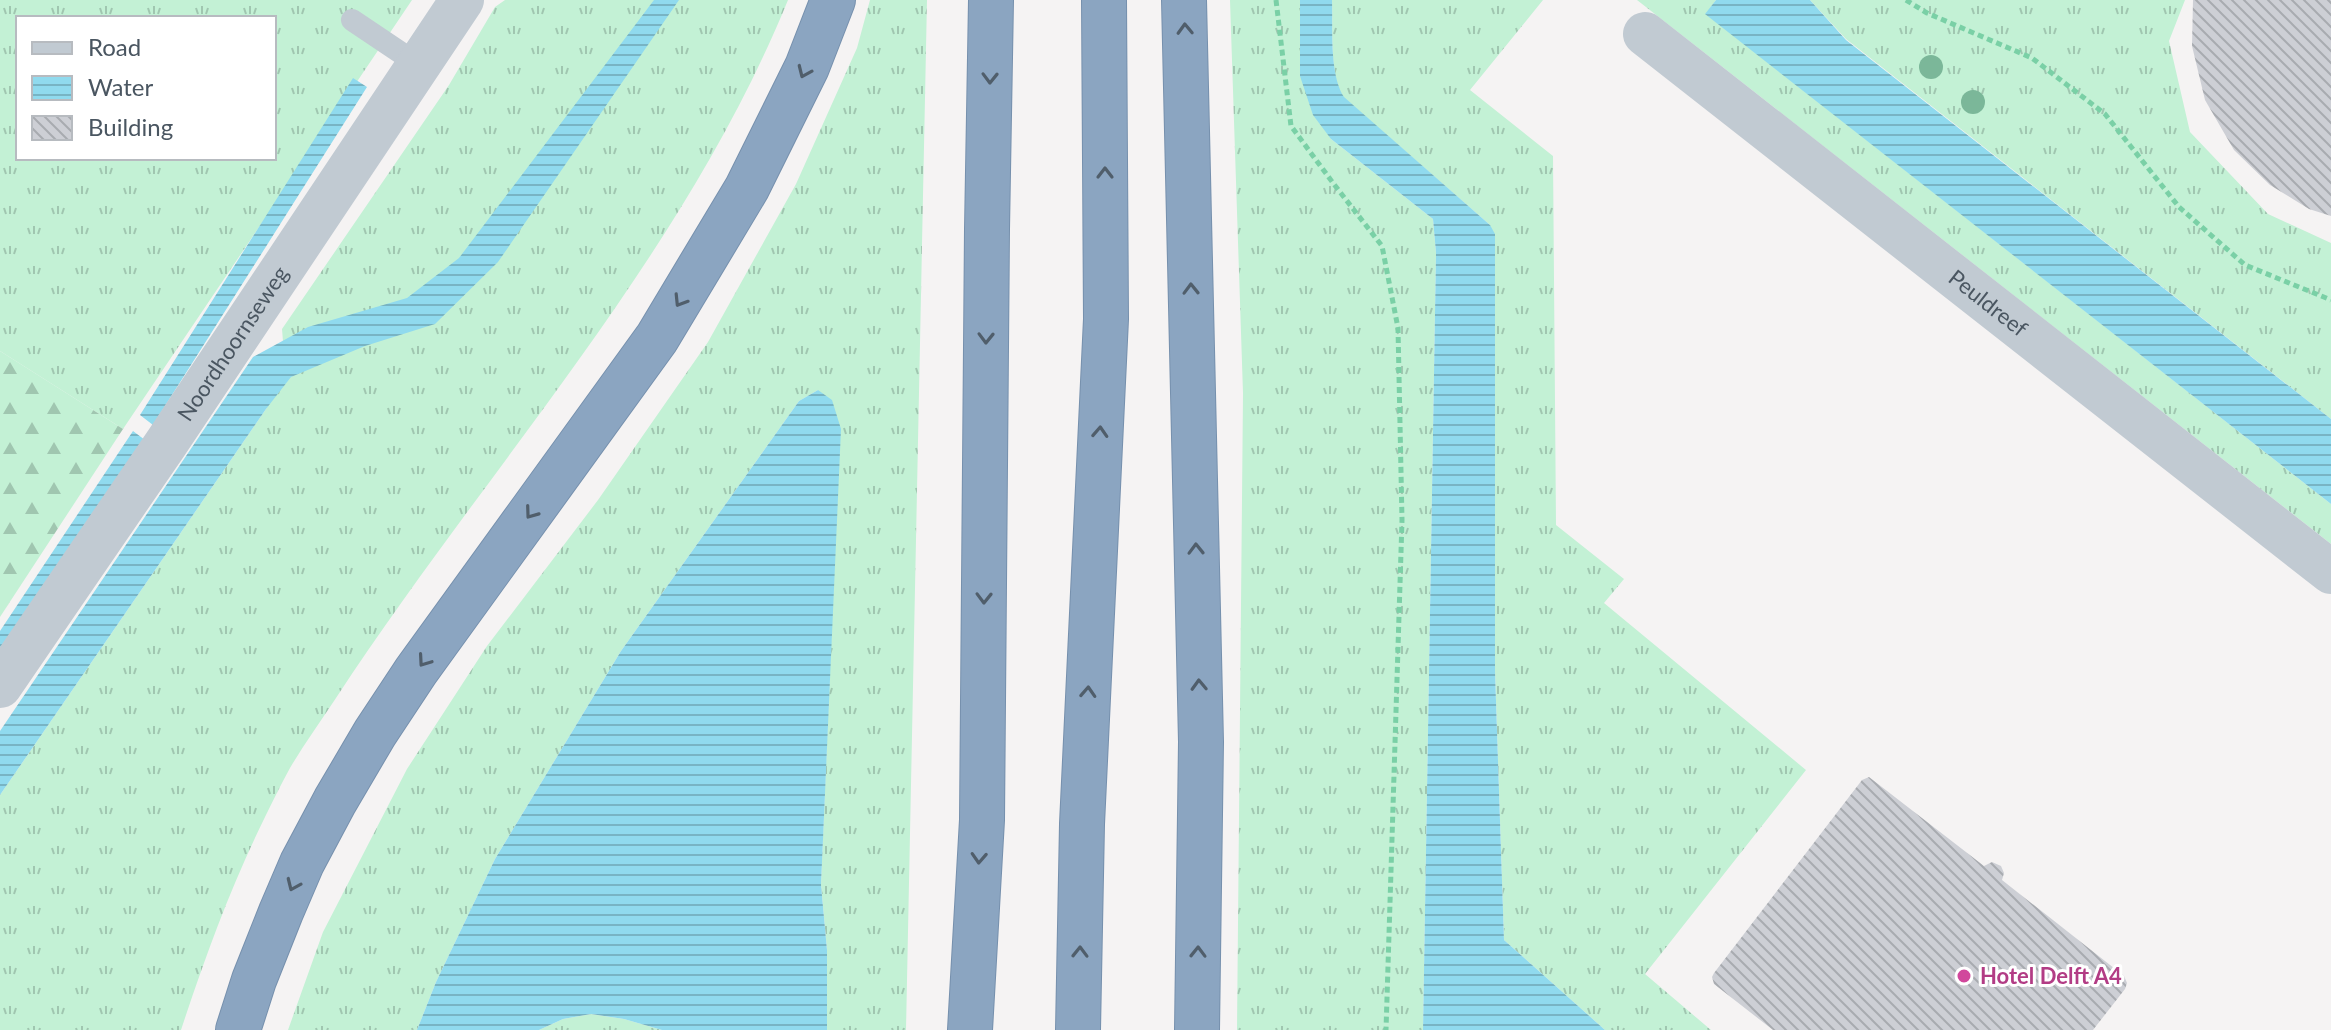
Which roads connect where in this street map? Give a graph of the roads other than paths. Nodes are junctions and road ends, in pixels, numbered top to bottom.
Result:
1 (462, 0) edge
2 (833, 0) edge
3 (991, 0) edge
4 (1104, 0) edge
5 (1184, 0) edge
6 (352, 20) dead end
7 (1645, 34) dead end
8 (419, 65) junction
9 (2331, 572) edge
10 (0, 686) edge
11 (238, 1030) edge
12 (970, 1030) edge
13 (1078, 1030) edge
14 (1197, 1030) edge

1 - 8 street, Noordhoornseweg
2 -> 11 highway
3 -> 12 highway
13 -> 4 highway
14 -> 5 highway
6 - 8 lane
7 - 9 street, Peuldreef
8 - 10 street, Noordhoornseweg

